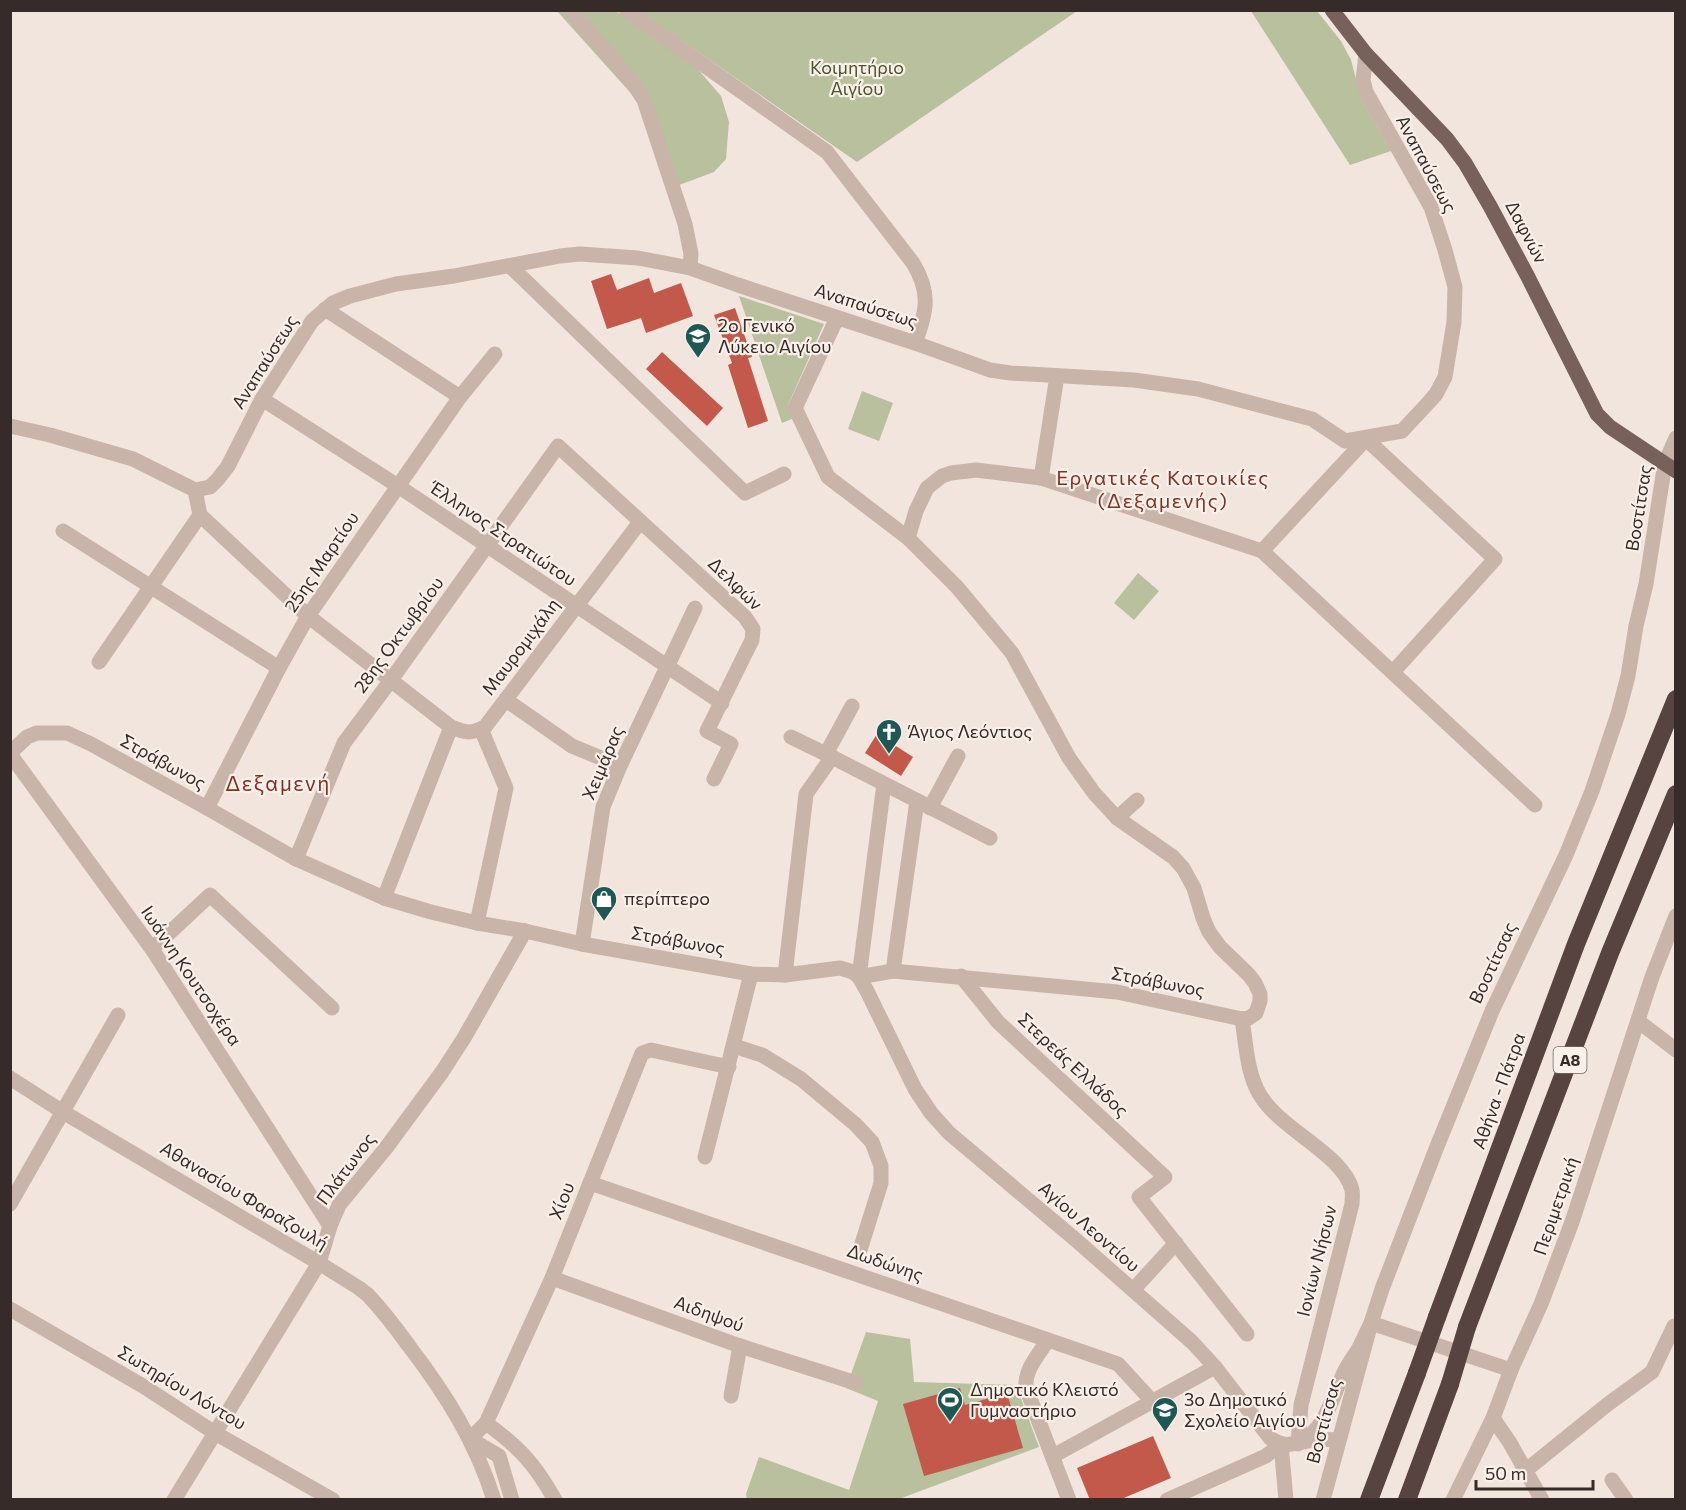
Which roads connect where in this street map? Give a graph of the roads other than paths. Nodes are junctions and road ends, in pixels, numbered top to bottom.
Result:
1 (570, 10) edge
2 (626, 10) edge
3 (1332, 10) edge
4 (1366, 54) junction
5 (510, 266) junction
6 (690, 268) junction
7 (325, 309) junction
8 (837, 318) junction
9 (915, 343) junction
10 (495, 354) dead end
11 (1057, 376) junction
12 (460, 398) junction
13 (262, 399) junction
14 (11, 427) edge
15 (1676, 438) edge
16 (1366, 439) junction
17 (558, 446) joint
18 (1670, 467) edge
19 (784, 474) dead end
20 (1041, 478) junction
21 (398, 486) junction
22 (195, 490) junction
23 (200, 515) junction
24 (640, 522) junction
25 (63, 531) dead end
26 (908, 538) junction
27 (487, 547) junction
28 (1262, 551) junction
29 (152, 587) junction
30 (576, 607) junction
31 (695, 608) dead end
32 (308, 616) junction
33 (99, 662) dead end
34 (667, 667) junction
35 (279, 668) junction
36 (1393, 672) junction
37 (392, 680) junction
38 (1676, 699) edge
39 (506, 700) junction
40 (722, 703) junction
41 (852, 706) dead end
42 (451, 727) junction
43 (477, 731) junction
44 (791, 737) dead end
45 (10, 753) edge
46 (829, 755) junction
47 (958, 756) dead end
48 (620, 766) junction
49 (714, 779) dead end
50 (884, 784) junction
51 (1676, 794) edge
52 (1137, 800) dead end
53 (923, 804) junction
54 (1535, 805) dead end
55 (207, 808) junction
56 (1117, 818) junction
57 (990, 838) dead end
58 (296, 859) junction
59 (384, 898) junction
60 (1676, 916) edge
61 (477, 923) junction
62 (525, 931) junction
63 (582, 944) junction
64 (152, 949) junction
65 (893, 971) junction
66 (751, 974) junction
67 (785, 975) junction
68 (961, 976) junction
69 (859, 977) junction
70 (332, 1008) dead end
71 (118, 1015) dead end
72 (1242, 1019) junction
73 (1638, 1021) junction
74 (734, 1046) junction
75 (1676, 1050) edge
76 (729, 1067) junction
77 (10, 1078) edge
78 (63, 1112) junction
79 (705, 1157) dead end
80 (590, 1183) junction
81 (13, 1195) edge
82 (330, 1226) junction
83 (1176, 1243) junction
84 (860, 1250) dead end
85 (319, 1263) junction
86 (552, 1278) junction
87 (1133, 1290) junction
88 (10, 1309) edge
89 (1371, 1323) junction
90 (1674, 1326) dead end
91 (1247, 1334) dead end
92 (1048, 1340) junction
93 (740, 1346) junction
94 (1215, 1367) junction
95 (1511, 1370) junction
96 (856, 1383) dead end
97 (731, 1396) dead end
98 (1152, 1401) junction
99 (1493, 1418) junction
100 (486, 1423) junction
101 (215, 1433) junction
102 (470, 1439) junction
103 (1338, 1440) junction
104 (1301, 1442) junction
105 (1281, 1444) junction
106 (1053, 1456) junction
107 (1525, 1471) junction
108 (1612, 1480) dead end
109 (174, 1500) edge
110 (333, 1500) edge
111 (494, 1500) edge
112 (512, 1500) edge
113 (555, 1500) edge
114 (1069, 1500) edge
115 (1167, 1500) edge
116 (1286, 1500) edge
117 (1323, 1500) edge
118 (1370, 1500) edge
119 (1407, 1500) edge
120 (1453, 1500) edge
121 (1542, 1500) edge
122 (1626, 1500) edge

1 - 6 street
2 - 9 street
3 - 4 main road, Δαφνών
4 - 16 street, Αναπαύσεως
4 - 18 main road, Δαφνών
5 - 6 street, Αναπαύσεως
5 - 7 street, Αναπαύσεως
5 - 19 street
6 - 8 street, Αναπαύσεως
7 - 12 street
7 - 13 street, Αναπαύσεως
8 - 9 street, Αναπαύσεως
8 - 26 street
9 - 11 street, Αναπαύσεως
10 - 12 street, 25ης Μαρτίου
11 - 16 street, Αναπαύσεως
11 - 20 street
12 - 21 street, 25ης Μαρτίου
13 - 21 street, Έλληνος Στρατιώτου
13 - 22 street, Αναπαύσεως
14 - 22 street
15 - 18 street, Βοστίτσας
16 - 28 street
16 - 36 street
17 - 24 street, Δελφών
17 - 27 street, 28ης Οκτωβρίου
18 - 89 street, Βοστίτσας
20 - 26 street
20 - 28 street
21 - 27 street, Έλληνος Στρατιώτου
21 - 32 street, 25ης Μαρτίου
22 - 23 street
23 - 29 street
23 - 32 street
24 - 30 street, Μαυρομιχάλη
24 - 40 street, Δελφών
25 - 29 street
26 - 56 street
27 - 30 street, Έλληνος Στρατιώτου
27 - 37 street, 28ης Οκτωβρίου
28 - 36 street
29 - 33 street
29 - 35 street
30 - 34 street, Έλληνος Στρατιώτου
30 - 39 street, Μαυρομιχάλη
31 - 34 street, Χειμάρας
32 - 35 street, 25ης Μαρτίου
32 - 37 street
34 - 40 street, Έλληνος Στρατιώτου
34 - 48 street, Χειμάρας
35 - 55 street, 25ης Μαρτίου
36 - 54 street
37 - 42 street
37 - 58 street, 28ης Οκτωβρίου
38 - 118 highway, Αθήνα - Πάτρα / Α8, bridge
39 - 43 street, Μαυρομιχάλη
39 - 48 street
40 - 49 street, Δελφών
41 - 46 street
42 - 43 street
42 - 59 street
43 - 61 street
44 - 46 street
45 - 55 street, Στράβωνος
45 - 64 street, Ιωάννη Κουτσοχέρα
46 - 50 street
46 - 67 street
47 - 53 street
48 - 63 street, Χειμάρας
50 - 53 street
50 - 69 street
51 - 119 highway, Α8, bridge
52 - 56 street
53 - 57 street
53 - 65 street
55 - 58 street, Στράβωνος
56 - 72 street
58 - 59 street, Στράβωνος
59 - 61 street, Στράβωνος
60 - 73 street, Περιμετρική
61 - 62 street, Στράβωνος
62 - 63 street, Στράβωνος
62 - 82 street, Πλάτωνος
63 - 66 street, Στράβωνος
64 - 70 street
64 - 82 street, Ιωάννη Κουτσοχέρα
65 - 68 street, Στράβωνος
65 - 69 street, Στράβωνος
66 - 67 street, Στράβωνος
66 - 74 street
67 - 69 street, Στράβωνος
68 - 72 street, Στράβωνος
68 - 83 street, Στερεάς Ελλάδος
69 - 87 street, Αγίου Λεοντίου
71 - 78 street
72 - 104 street, Ιονίων Νήσων
73 - 75 street
73 - 95 street, Περιμετρική
74 - 76 street
74 - 84 street
76 - 79 street
76 - 80 street, Χίου
77 - 78 street, Αθανασίου Φαραζουλή
78 - 81 street
78 - 85 street, Αθανασίου Φαραζουλή
80 - 86 street, Χίου
80 - 92 street, Δωδώνης
82 - 85 street, Πλάτωνος
83 - 87 street
83 - 91 street
85 - 101 street, Πλάτωνος
85 - 102 street, Αθανασίου Φαραζουλή
86 - 93 street, Αιδηψού
86 - 100 street, Χίου
87 - 94 street, Αγίου Λεοντίου
88 - 101 street, Σωτηρίου Λόντου
89 - 95 street
89 - 103 street, Βοστίτσας
89 - 104 street
90 - 107 street
92 - 98 street, Δωδώνης
92 - 106 street
93 - 96 street, Αιδηψού
93 - 97 street
94 - 98 street
94 - 105 street, Αγίου Λεοντίου
95 - 99 street, Περιμετρική
98 - 106 street
99 - 107 street
99 - 120 street, Περιμετρική
100 - 102 street, Χίου
100 - 113 street
101 - 109 street, Πλάτωνος
101 - 110 street, Σωτηρίου Λόντου
102 - 111 street, Αθανασίου Φαραζουλή
102 - 112 street
103 - 104 street
103 - 117 street, Βοστίτσας
104 - 105 street
105 - 115 street
105 - 116 street
106 - 114 street
107 - 121 street
108 - 122 street

